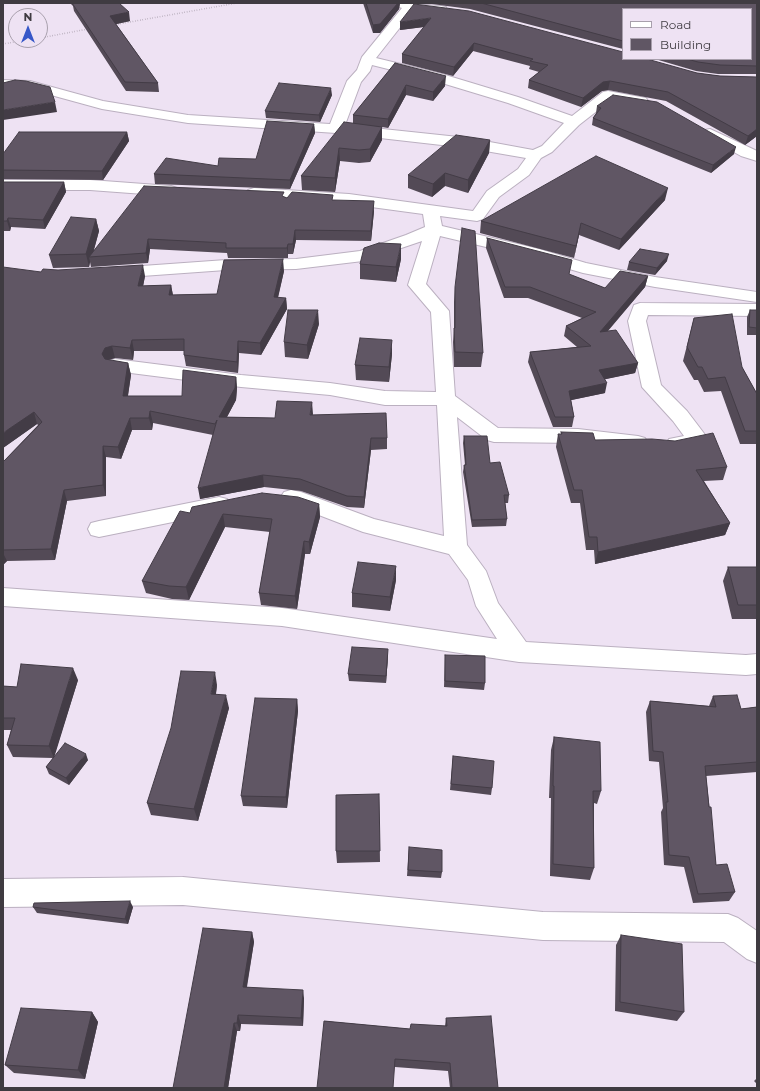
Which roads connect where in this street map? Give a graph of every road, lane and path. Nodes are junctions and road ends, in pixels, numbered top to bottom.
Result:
1 (237, 3) edge
2 (405, 5) edge
3 (455, 12) edge
4 (111, 25) edge
5 (95, 28) edge
6 (48, 37) edge
7 (367, 60) junction
8 (3, 84) edge
9 (652, 104) edge
10 (574, 122) junction
11 (697, 125) edge
12 (336, 129) junction
13 (535, 155) junction
14 (757, 156) edge
15 (3, 185) edge
16 (188, 191) edge
17 (240, 193) edge
18 (433, 220) junction
19 (100, 273) edge
20 (757, 297) edge
21 (757, 310) edge
22 (115, 365) edge
23 (446, 399) junction
24 (272, 497) edge
25 (234, 502) edge
26 (99, 529) dead end
27 (456, 547) junction
28 (3, 597) edge
29 (519, 652) junction
30 (757, 664) edge
31 (3, 893) edge
32 (757, 949) edge

1 - 4 path
2 - 3 street
2 - 7 street
5 - 6 path
7 - 10 street
7 - 12 street
8 - 12 street
9 - 10 street
10 - 13 street
11 - 14 street
12 - 13 street
13 - 18 street
15 - 16 street
17 - 18 street
18 - 19 street
18 - 20 street
18 - 23 street
21 - 23 street
22 - 23 street
23 - 27 street
24 - 27 street
25 - 26 street
27 - 29 street
28 - 29 street
29 - 30 street
31 - 32 street

